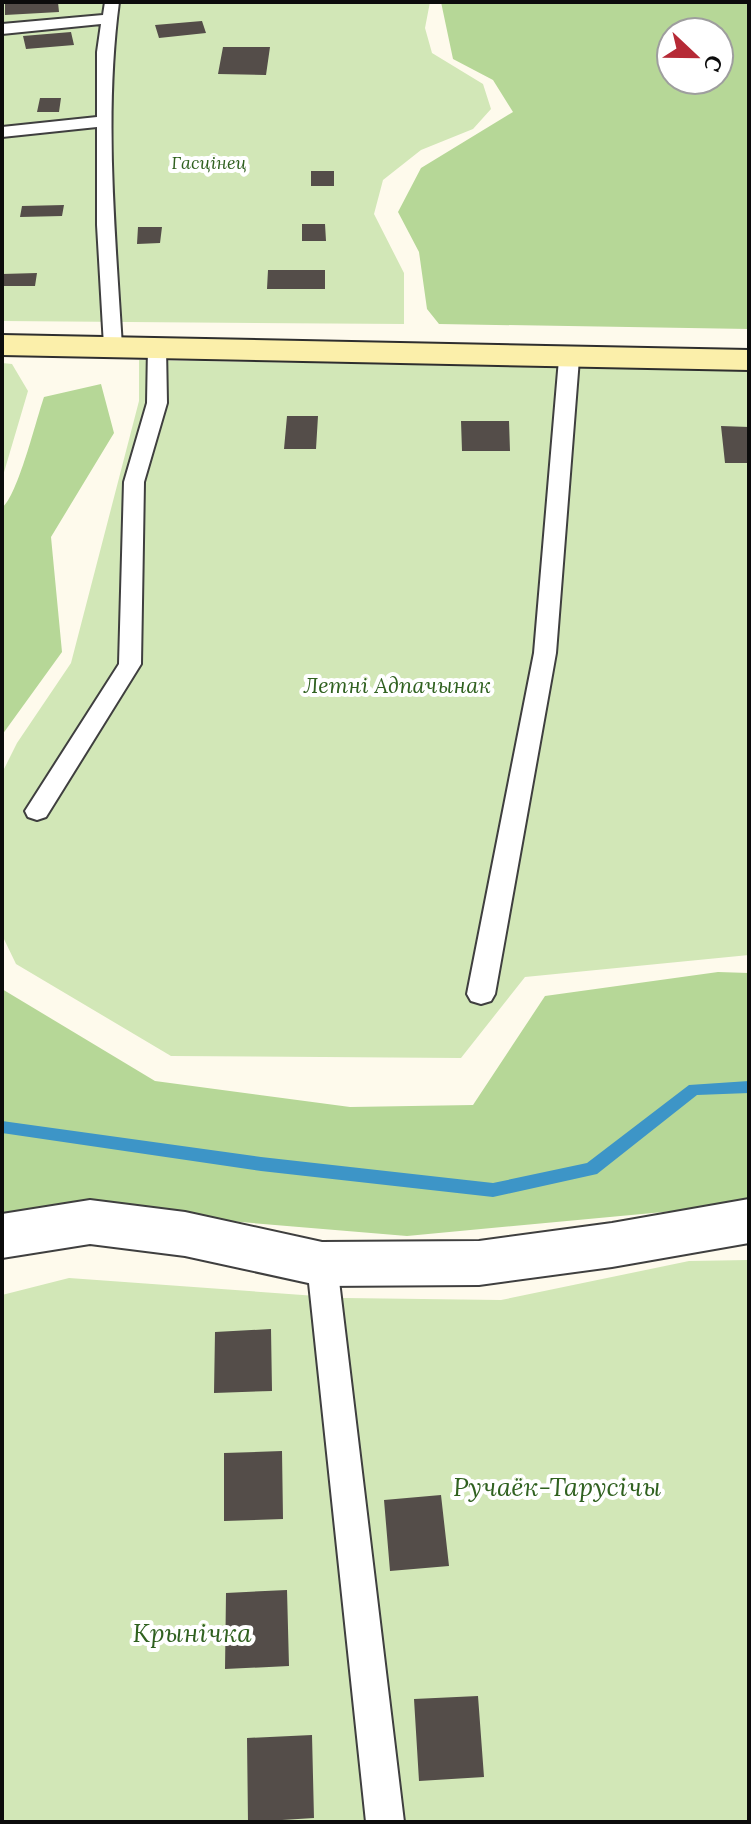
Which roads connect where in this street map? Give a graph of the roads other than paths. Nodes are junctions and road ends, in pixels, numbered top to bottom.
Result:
1 (111, 10) edge
2 (2, 29) edge
3 (106, 121) junction
4 (2, 132) edge
5 (2, 345) edge
6 (113, 346) junction
7 (157, 347) junction
8 (569, 359) junction
9 (749, 360) edge
10 (37, 811) dead end
11 (481, 994) dead end
12 (749, 1221) edge
13 (2, 1236) edge
14 (322, 1264) junction
15 (385, 1822) edge

1 - 2 lane
1 - 3 lane
3 - 4 lane
3 - 6 lane
5 - 6 street
6 - 7 street
7 - 8 street
7 - 10 lane
8 - 9 street
8 - 11 lane
12 - 14 street
13 - 14 street
14 - 15 lane

